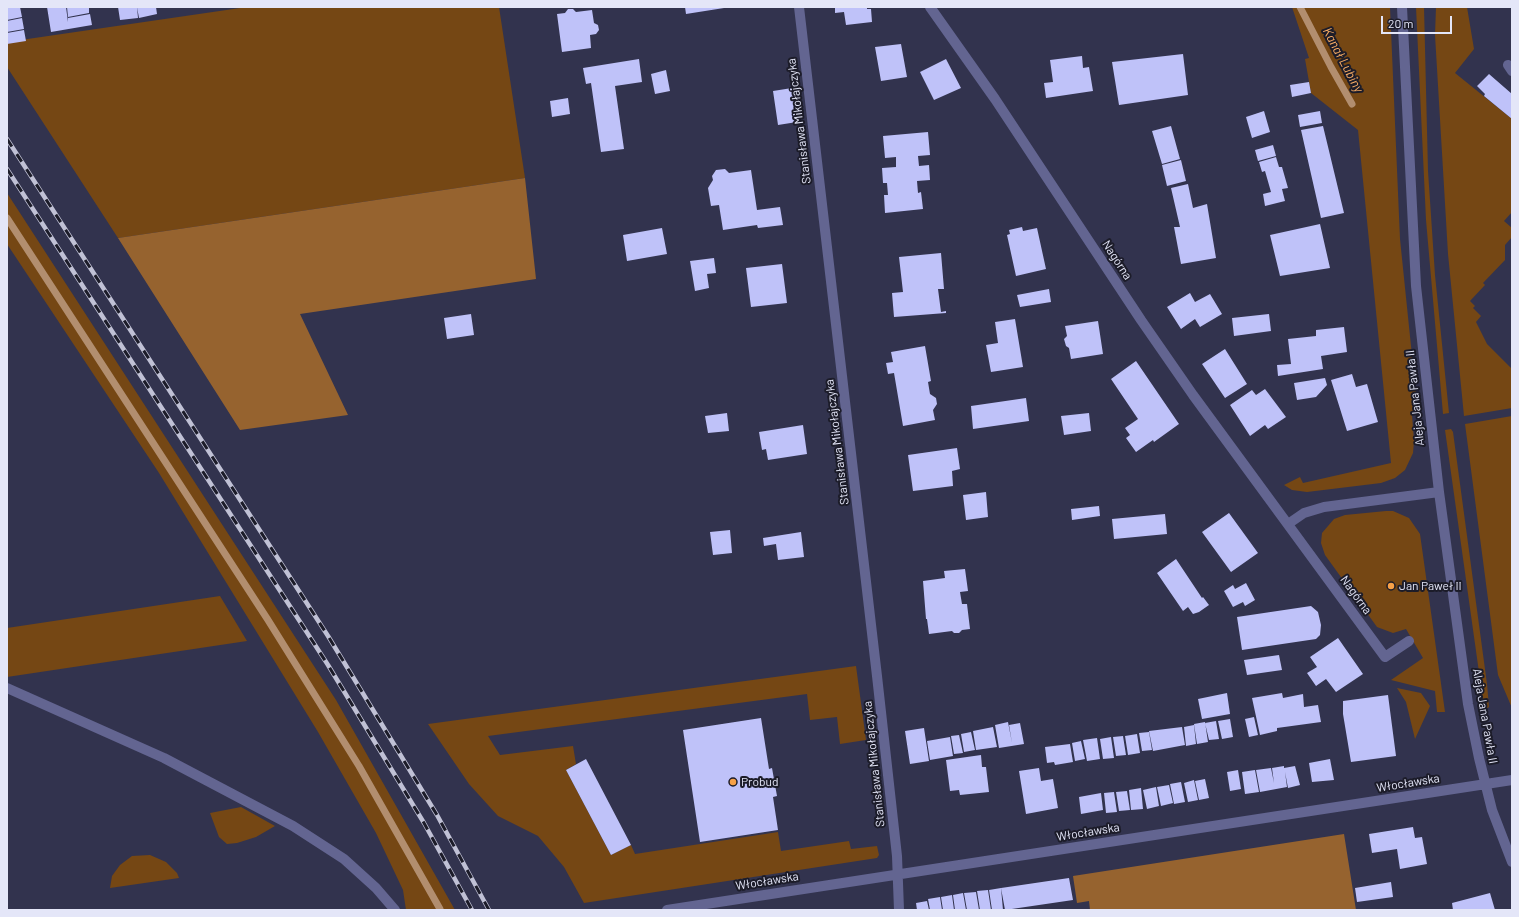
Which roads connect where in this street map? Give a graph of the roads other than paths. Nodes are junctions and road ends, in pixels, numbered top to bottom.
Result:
1 (799, 7) edge
2 (930, 7) edge
3 (1402, 7) edge
4 (1439, 492) junction
5 (1288, 524) junction
6 (1409, 641) dead end
7 (7, 688) edge
8 (1512, 780) edge
9 (1485, 784) junction
10 (1512, 862) edge
11 (898, 875) junction
12 (395, 910) edge
13 (667, 910) edge
14 (899, 910) edge

1 - 11 street, Stanisława Mikołajczyka
2 - 5 street, Nagórna
3 - 4 street, Aleja Jana Pawła II
4 - 5 street
4 - 9 street, Aleja Jana Pawła II
5 - 6 street, Nagórna
7 - 12 street
8 - 9 street, Włocławska
9 - 10 street, Aleja Jana Pawła II
9 - 11 street, Włocławska
11 - 13 street, Włocławska
11 - 14 street, Stanisława Mikołajczyka

